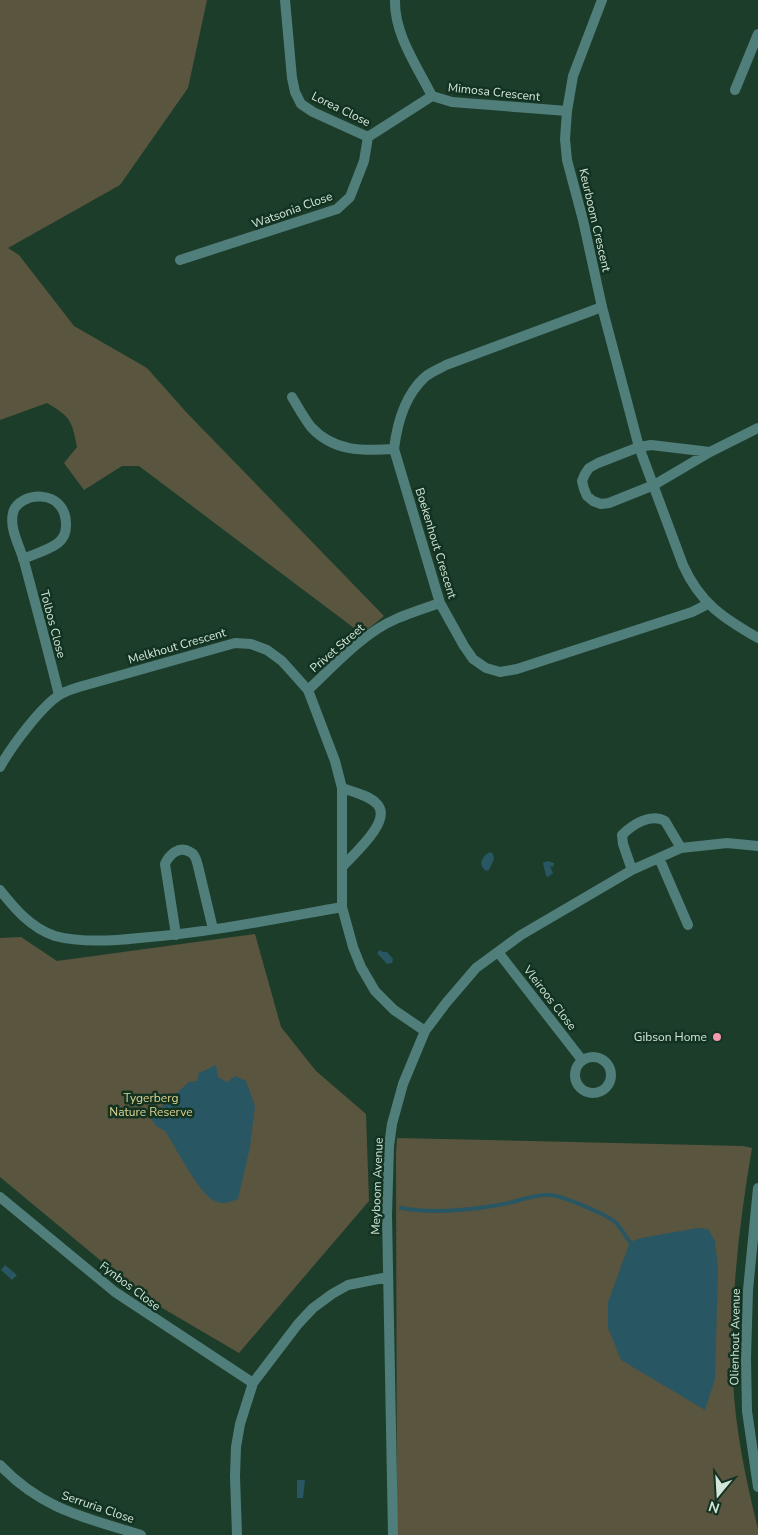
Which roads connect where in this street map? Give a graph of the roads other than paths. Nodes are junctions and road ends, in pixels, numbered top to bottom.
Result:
1 (285, 0) edge
2 (395, 0) edge
3 (602, 0) edge
4 (758, 34) edge
5 (735, 90) dead end
6 (432, 96) junction
7 (567, 111) junction
8 (368, 138) junction
9 (180, 260) dead end
10 (602, 307) junction
11 (292, 397) dead end
12 (758, 428) edge
13 (639, 447) junction
14 (394, 449) junction
15 (710, 452) junction
16 (654, 485) junction
17 (23, 559) junction
18 (440, 603) junction
19 (708, 604) junction
20 (758, 638) edge
21 (308, 690) junction
22 (59, 695) junction
23 (0, 767) edge
24 (342, 788) junction
25 (758, 846) edge
26 (681, 848) junction
27 (659, 858) junction
28 (343, 866) junction
29 (632, 870) junction
30 (0, 890) edge
31 (342, 907) junction
32 (688, 926) dead end
33 (213, 929) junction
34 (176, 935) junction
35 (498, 952) junction
36 (425, 1031) junction
37 (582, 1060) dead end
38 (758, 1188) edge
39 (0, 1197) edge
40 (388, 1277) junction
41 (253, 1383) junction
42 (0, 1465) edge
43 (758, 1487) edge
44 (114, 1531) edge
45 (141, 1535) edge
46 (237, 1535) edge
47 (392, 1535) edge

1 - 8 street, Lorea Close
2 - 6 street, Mimosa Crescent
3 - 7 street, Keurboom Crescent
4 - 5 street
6 - 7 street, Mimosa Crescent
6 - 8 street, Lorea Close
7 - 10 street, Keurboom Crescent
8 - 9 street, Watsonia Close
10 - 13 street, Keurboom Crescent
10 - 14 street, Boekenhout Crescent
11 - 14 street
12 - 15 street
13 - 15 street
13 - 16 street, Keurboom Crescent
13 - 16 street
14 - 18 street, Boekenhout Crescent
15 - 16 street
16 - 19 street, Keurboom Crescent
17 - 17 street, Tolbos Close
17 - 22 street, Tolbos Close
18 - 19 street, Boekenhout Crescent
18 - 21 street, Privet Street
19 - 20 street, Keurboom Crescent
21 - 22 street, Melkhout Crescent
21 - 24 street, Melkhout Crescent
22 - 23 street, Melkhout Crescent
24 - 28 street, Melkhout Crescent
24 - 28 street
25 - 26 street, Meyboom Avenue
26 - 27 street, Meyboom Avenue
26 - 29 street
27 - 29 street, Meyboom Avenue
27 - 32 street
28 - 31 street, Melkhout Crescent
29 - 35 street, Meyboom Avenue
30 - 34 street
31 - 33 street
31 - 36 street, Melkhout Crescent
33 - 34 street
33 - 34 street
35 - 36 street, Meyboom Avenue
35 - 37 street, Vleiroos Close
36 - 40 street, Meyboom Avenue
38 - 43 street, Olienhout Avenue
39 - 41 street, Fynbos Close
40 - 41 street
40 - 47 street, Meyboom Avenue
41 - 46 street
42 - 44 street, Serruria Close
44 - 45 street, Serruria Close

